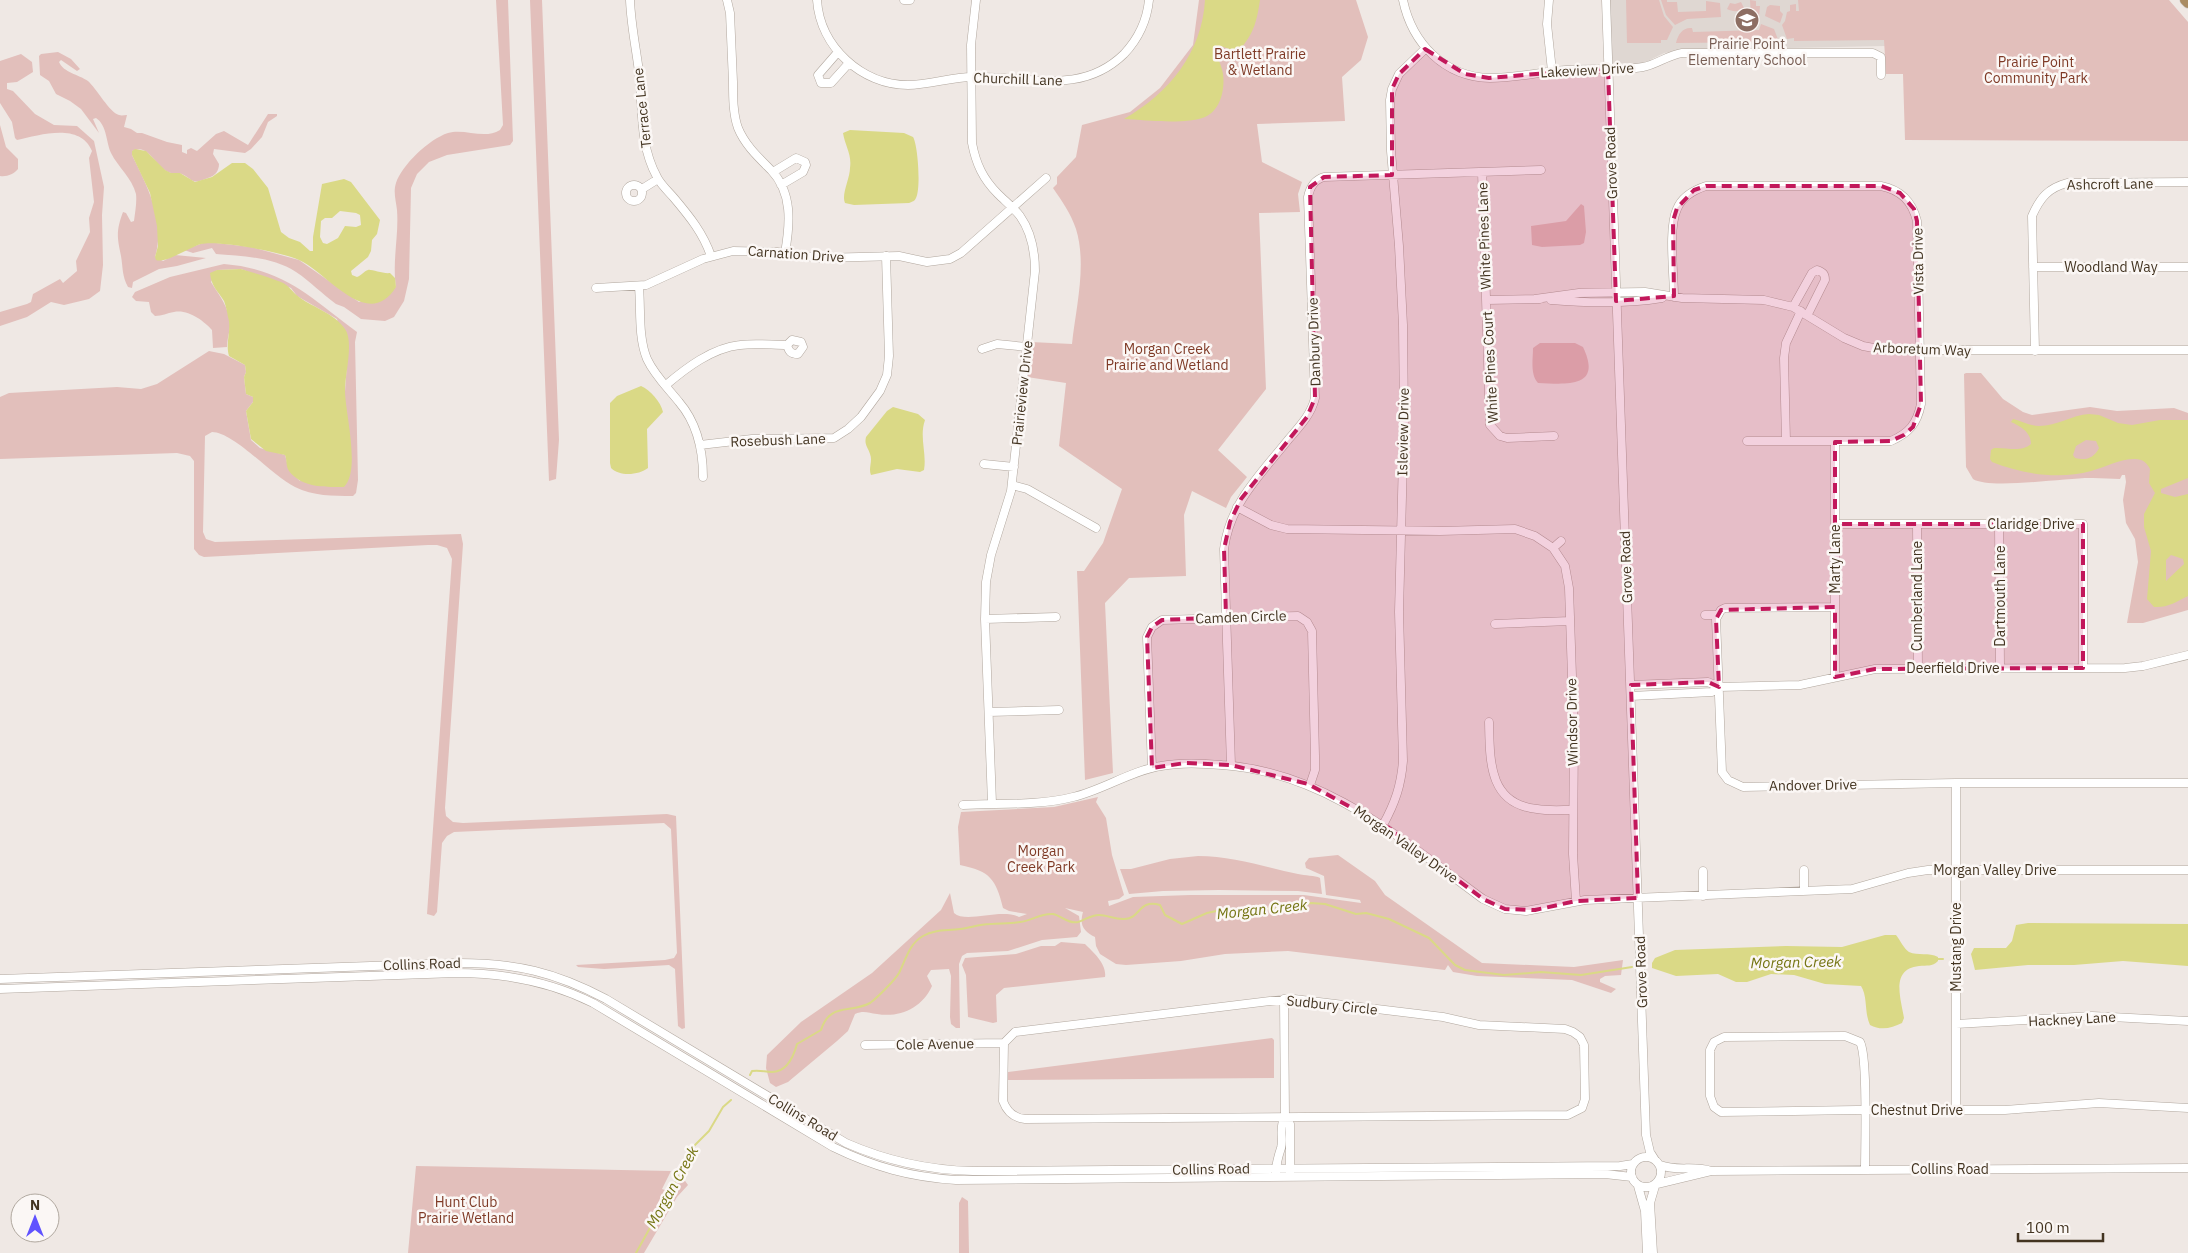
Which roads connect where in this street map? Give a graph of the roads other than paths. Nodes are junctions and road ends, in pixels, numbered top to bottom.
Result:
1 (630, 0) edge
2 (727, 0) edge
3 (818, 0) edge
4 (904, 0) edge
5 (910, 0) edge
6 (976, 0) edge
7 (1149, 0) edge
8 (1403, 0) edge
9 (1549, 0) edge
10 (1606, 0) edge
11 (2185, 0) edge
12 (2188, 3) edge
13 (1425, 49) junction
14 (838, 52) junction
15 (849, 63) junction
16 (1608, 68) junction
17 (1552, 71) junction
18 (1882, 75) dead end
19 (971, 76) junction
20 (1541, 170) dead end
21 (773, 172) junction
22 (1482, 172) junction
23 (1392, 175) junction
24 (1046, 178) dead end
25 (658, 179) junction
26 (2188, 182) edge
27 (781, 185) junction
28 (642, 189) dead end
29 (1012, 208) junction
30 (785, 253) junction
31 (711, 256) junction
32 (886, 256) junction
33 (2033, 266) junction
34 (2188, 267) edge
35 (639, 287) junction
36 (596, 288) dead end
37 (1616, 292) junction
38 (1671, 297) junction
39 (1535, 299) junction
40 (1486, 300) junction
41 (1616, 301) junction
42 (1801, 311) junction
43 (787, 345) dead end
44 (1027, 347) junction
45 (982, 349) dead end
46 (2188, 350) edge
47 (1919, 351) junction
48 (2035, 351) junction
49 (666, 386) junction
50 (1554, 436) dead end
51 (1786, 441) junction
52 (1747, 442) dead end
53 (1835, 442) junction
54 (700, 445) junction
55 (984, 464) dead end
56 (1014, 467) junction
57 (703, 477) dead end
58 (1012, 485) junction
59 (1236, 507) junction
60 (1835, 524) junction
61 (1917, 524) junction
62 (1999, 524) junction
63 (1096, 528) dead end
64 (1400, 530) junction
65 (1561, 541) dead end
66 (1553, 548) junction
67 (1835, 607) junction
68 (1717, 614) junction
69 (1705, 615) dead end
70 (1056, 617) dead end
71 (1226, 618) junction
72 (985, 619) junction
73 (1570, 621) junction
74 (1494, 624) dead end
75 (2188, 655) edge
76 (2000, 668) junction
77 (2083, 668) junction
78 (1918, 669) junction
79 (1836, 677) junction
80 (1631, 685) junction
81 (1719, 687) junction
82 (1631, 696) junction
83 (1059, 710) dead end
84 (989, 712) junction
85 (1489, 722) dead end
86 (1231, 765) junction
87 (1152, 768) junction
88 (1956, 783) junction
89 (2188, 783) edge
90 (1310, 785) junction
91 (992, 803) junction
92 (963, 805) dead end
93 (1572, 810) junction
94 (1383, 824) junction
95 (1804, 870) dead end
96 (1956, 870) junction
97 (2188, 870) edge
98 (1703, 871) dead end
99 (1804, 891) junction
100 (1704, 896) junction
101 (1638, 898) junction
102 (1576, 901) junction
103 (0, 979) edge
104 (0, 989) edge
105 (1284, 1000) junction
106 (2188, 1021) edge
107 (1956, 1024) junction
108 (1707, 1036) dead end
109 (1714, 1042) junction
110 (1004, 1043) junction
111 (865, 1045) dead end
112 (2188, 1108) edge
113 (1864, 1110) junction
114 (1956, 1111) junction
115 (1285, 1116) junction
116 (1646, 1135) junction
117 (1636, 1162) junction
118 (1658, 1162) junction
119 (1290, 1167) junction
120 (1276, 1168) junction
121 (2188, 1168) edge
122 (1711, 1170) junction
123 (1865, 1170) junction
124 (1276, 1178) junction
125 (1290, 1178) junction
126 (1632, 1178) junction
127 (1656, 1185) junction
128 (1638, 1186) junction
129 (1647, 1253) edge
130 (1654, 1253) edge

1 - 25 street, Terrace Lane
2 - 21 street
3 - 14 street, Churchill Lane
4 - 5 street
6 - 19 street, Prairieview Drive
7 - 19 street, Churchill Lane
8 - 13 street, Lakeview Drive
9 - 17 street
10 - 16 street, Grove Road
11 - 12 main road
13 - 17 street, Lakeview Drive
13 - 23 street, Isleview Drive
14 - 15 street, Churchill Lane
14 - 15 street
15 - 19 street, Churchill Lane
16 - 17 street, Lakeview Drive
16 - 18 street, Lakeview Drive
16 - 37 street, Grove Road
19 - 29 street, Prairieview Drive
20 - 22 street, Danbury Drive
21 - 27 street
21 - 27 street
22 - 23 street, Danbury Drive
22 - 40 street, White Pines Lane
23 - 59 street, Danbury Drive
23 - 64 street, Isleview Drive
24 - 29 street, Carnation Drive
25 - 28 street
25 - 31 street, Terrace Lane
26 - 33 street, Ashcroft Lane
27 - 30 street
29 - 32 street, Carnation Drive
29 - 44 street, Prairieview Drive
30 - 31 street, Carnation Drive
30 - 32 street, Carnation Drive
31 - 35 street, Carnation Drive
32 - 54 street, Rosebush Lane
33 - 34 street, Woodland Way
33 - 48 street, Ashcroft Lane
35 - 36 street, Carnation Drive
35 - 49 street
37 - 38 street, Arboretum Way
37 - 39 street, Arboretum Way
37 - 41 street, Grove Road
38 - 41 street, Arboretum Way
38 - 42 street, Arboretum Way
38 - 47 street, Vista Drive
39 - 40 street, Arboretum Way
39 - 41 street, Arboretum Way
40 - 50 street, White Pines Court
41 - 80 street, Grove Road
42 - 42 street
42 - 47 street, Arboretum Way
42 - 51 street
43 - 49 street
44 - 45 street
44 - 56 street, Prairieview Drive
46 - 48 street, Arboretum Way
47 - 48 street, Arboretum Way
47 - 53 street, Vista Drive
49 - 54 street
51 - 52 street, Vista Drive
51 - 53 street, Vista Drive
53 - 60 street, Marty Lane
54 - 57 street
55 - 56 street
56 - 58 street, Prairieview Drive
58 - 63 street
58 - 72 street, Prairieview Drive
59 - 64 street, Windsor Drive
59 - 71 street, Danbury Drive
60 - 61 street, Claridge Drive
60 - 67 street, Marty Lane
61 - 62 street, Claridge Drive
61 - 78 street, Cumberland Lane
62 - 76 street, Dartmouth Lane
62 - 77 street, Claridge Drive
64 - 66 street, Windsor Drive
64 - 94 street, Isleview Drive
65 - 66 street
66 - 73 street, Windsor Drive
67 - 68 street
67 - 79 street, Marty Lane
68 - 69 street
68 - 81 street, Andover Drive
70 - 72 street
71 - 86 street, Danbury Drive
71 - 87 street, Camden Circle
71 - 90 street, Camden Circle
72 - 84 street, Prairieview Drive
73 - 74 street
73 - 93 street, Windsor Drive
75 - 77 street, Deerfield Drive
76 - 77 street, Deerfield Drive
76 - 78 street, Deerfield Drive
78 - 79 street, Deerfield Drive
79 - 81 street, Deerfield Drive
80 - 81 street
80 - 82 street, Grove Road
81 - 82 street
81 - 88 street, Andover Drive
82 - 101 street, Grove Road
83 - 84 street
84 - 91 street, Prairieview Drive
85 - 93 street
86 - 87 street, Morgan Valley Drive
86 - 90 street, Morgan Valley Drive
87 - 91 street, Morgan Valley Drive
88 - 89 street, Andover Drive
88 - 96 street, Mustang Drive
90 - 94 street, Morgan Valley Drive
91 - 92 street, Morgan Valley Drive
93 - 102 street, Windsor Drive
94 - 102 street, Morgan Valley Drive
95 - 99 street
96 - 97 street, Morgan Valley Drive
96 - 99 street, Morgan Valley Drive
96 - 107 street, Mustang Drive
98 - 100 street
99 - 100 street, Morgan Valley Drive
100 - 101 street, Morgan Valley Drive
101 - 102 street, Morgan Valley Drive
101 - 116 street, Grove Road
103 - 120 street, Collins Road
104 - 124 street, Collins Road
105 - 110 street, Sudbury Circle
105 - 115 street
105 - 115 street, Sudbury Circle
106 - 107 street, Hackney Lane
107 - 114 street, Mustang Drive
108 - 109 street
109 - 113 street
109 - 113 street, Chestnut Drive
110 - 111 street, Cole Avenue
110 - 115 street, Sudbury Circle
112 - 114 street, Chestnut Drive
113 - 114 street, Chestnut Drive
113 - 123 street
115 - 119 street
115 - 120 street
116 - 117 street, Grove Road
116 - 118 street, Grove Road
117 - 118 street
117 - 119 street, Collins Road
117 - 126 street
118 - 122 street, Collins Road
118 - 127 street
119 - 120 street, Collins Road
119 - 125 street
120 - 124 street
121 - 123 street, Collins Road
122 - 123 street, Collins Road
122 - 127 street, Collins Road
124 - 125 street, Collins Road
125 - 126 street, Collins Road
126 - 128 street
127 - 128 street
127 - 130 street
128 - 129 street

